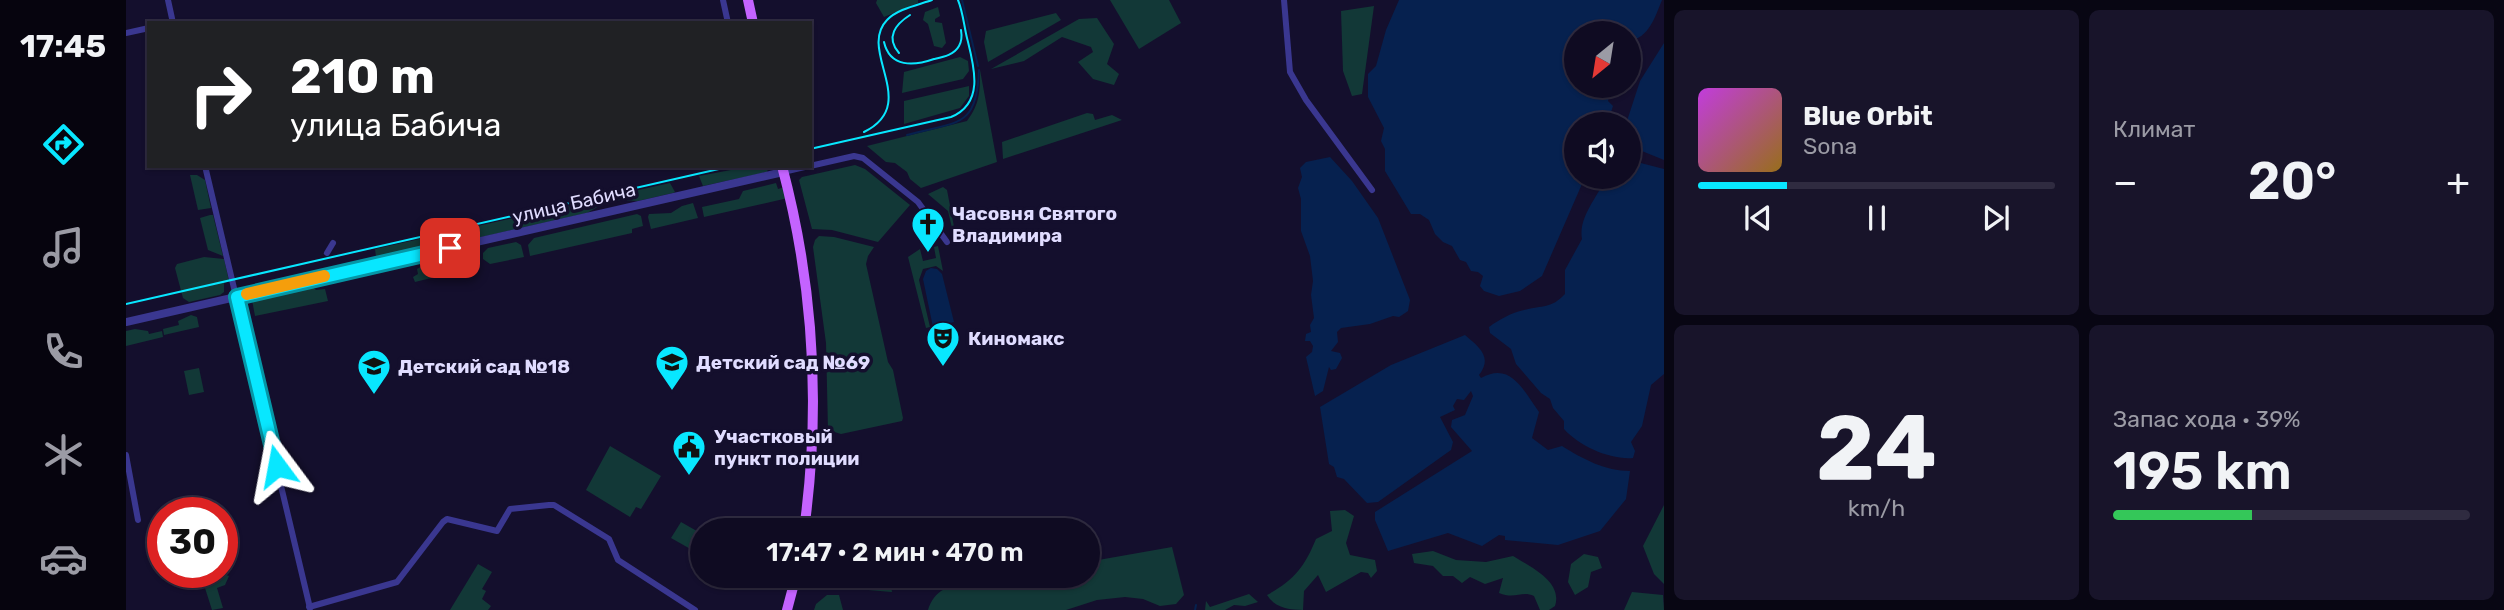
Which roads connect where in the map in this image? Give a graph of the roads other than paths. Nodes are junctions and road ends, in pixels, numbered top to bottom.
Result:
1 (168, 0) edge
2 (723, 0) edge
3 (748, 0) edge
4 (1284, 0) edge
5 (172, 21) edge
6 (728, 21) edge
7 (753, 21) edge
8 (147, 28) edge
9 (126, 33) edge
10 (812, 165) edge
11 (205, 168) edge
12 (786, 169) edge
13 (1372, 190) dead end
14 (947, 242) dead end
15 (333, 243) dead end
16 (327, 253) dead end
17 (237, 297) junction
18 (126, 322) edge
19 (126, 455) edge
20 (805, 518) edge
21 (810, 518) edge
22 (138, 520) dead end
23 (793, 588) edge
24 (798, 588) edge
25 (310, 609) edge
26 (695, 610) edge
27 (787, 610) edge
28 (793, 610) edge

1 - 5 street
2 - 6 street
3 - 7 main road
4 - 13 street
8 - 9 street
10 - 14 street
11 - 17 street
12 - 17 street, улица Бабича
12 - 20 main road
12 - 21 main road
15 - 16 street
17 - 18 street, улица Бабича
17 - 25 street
19 - 22 street
23 - 27 main road
24 - 28 main road
25 - 26 street

